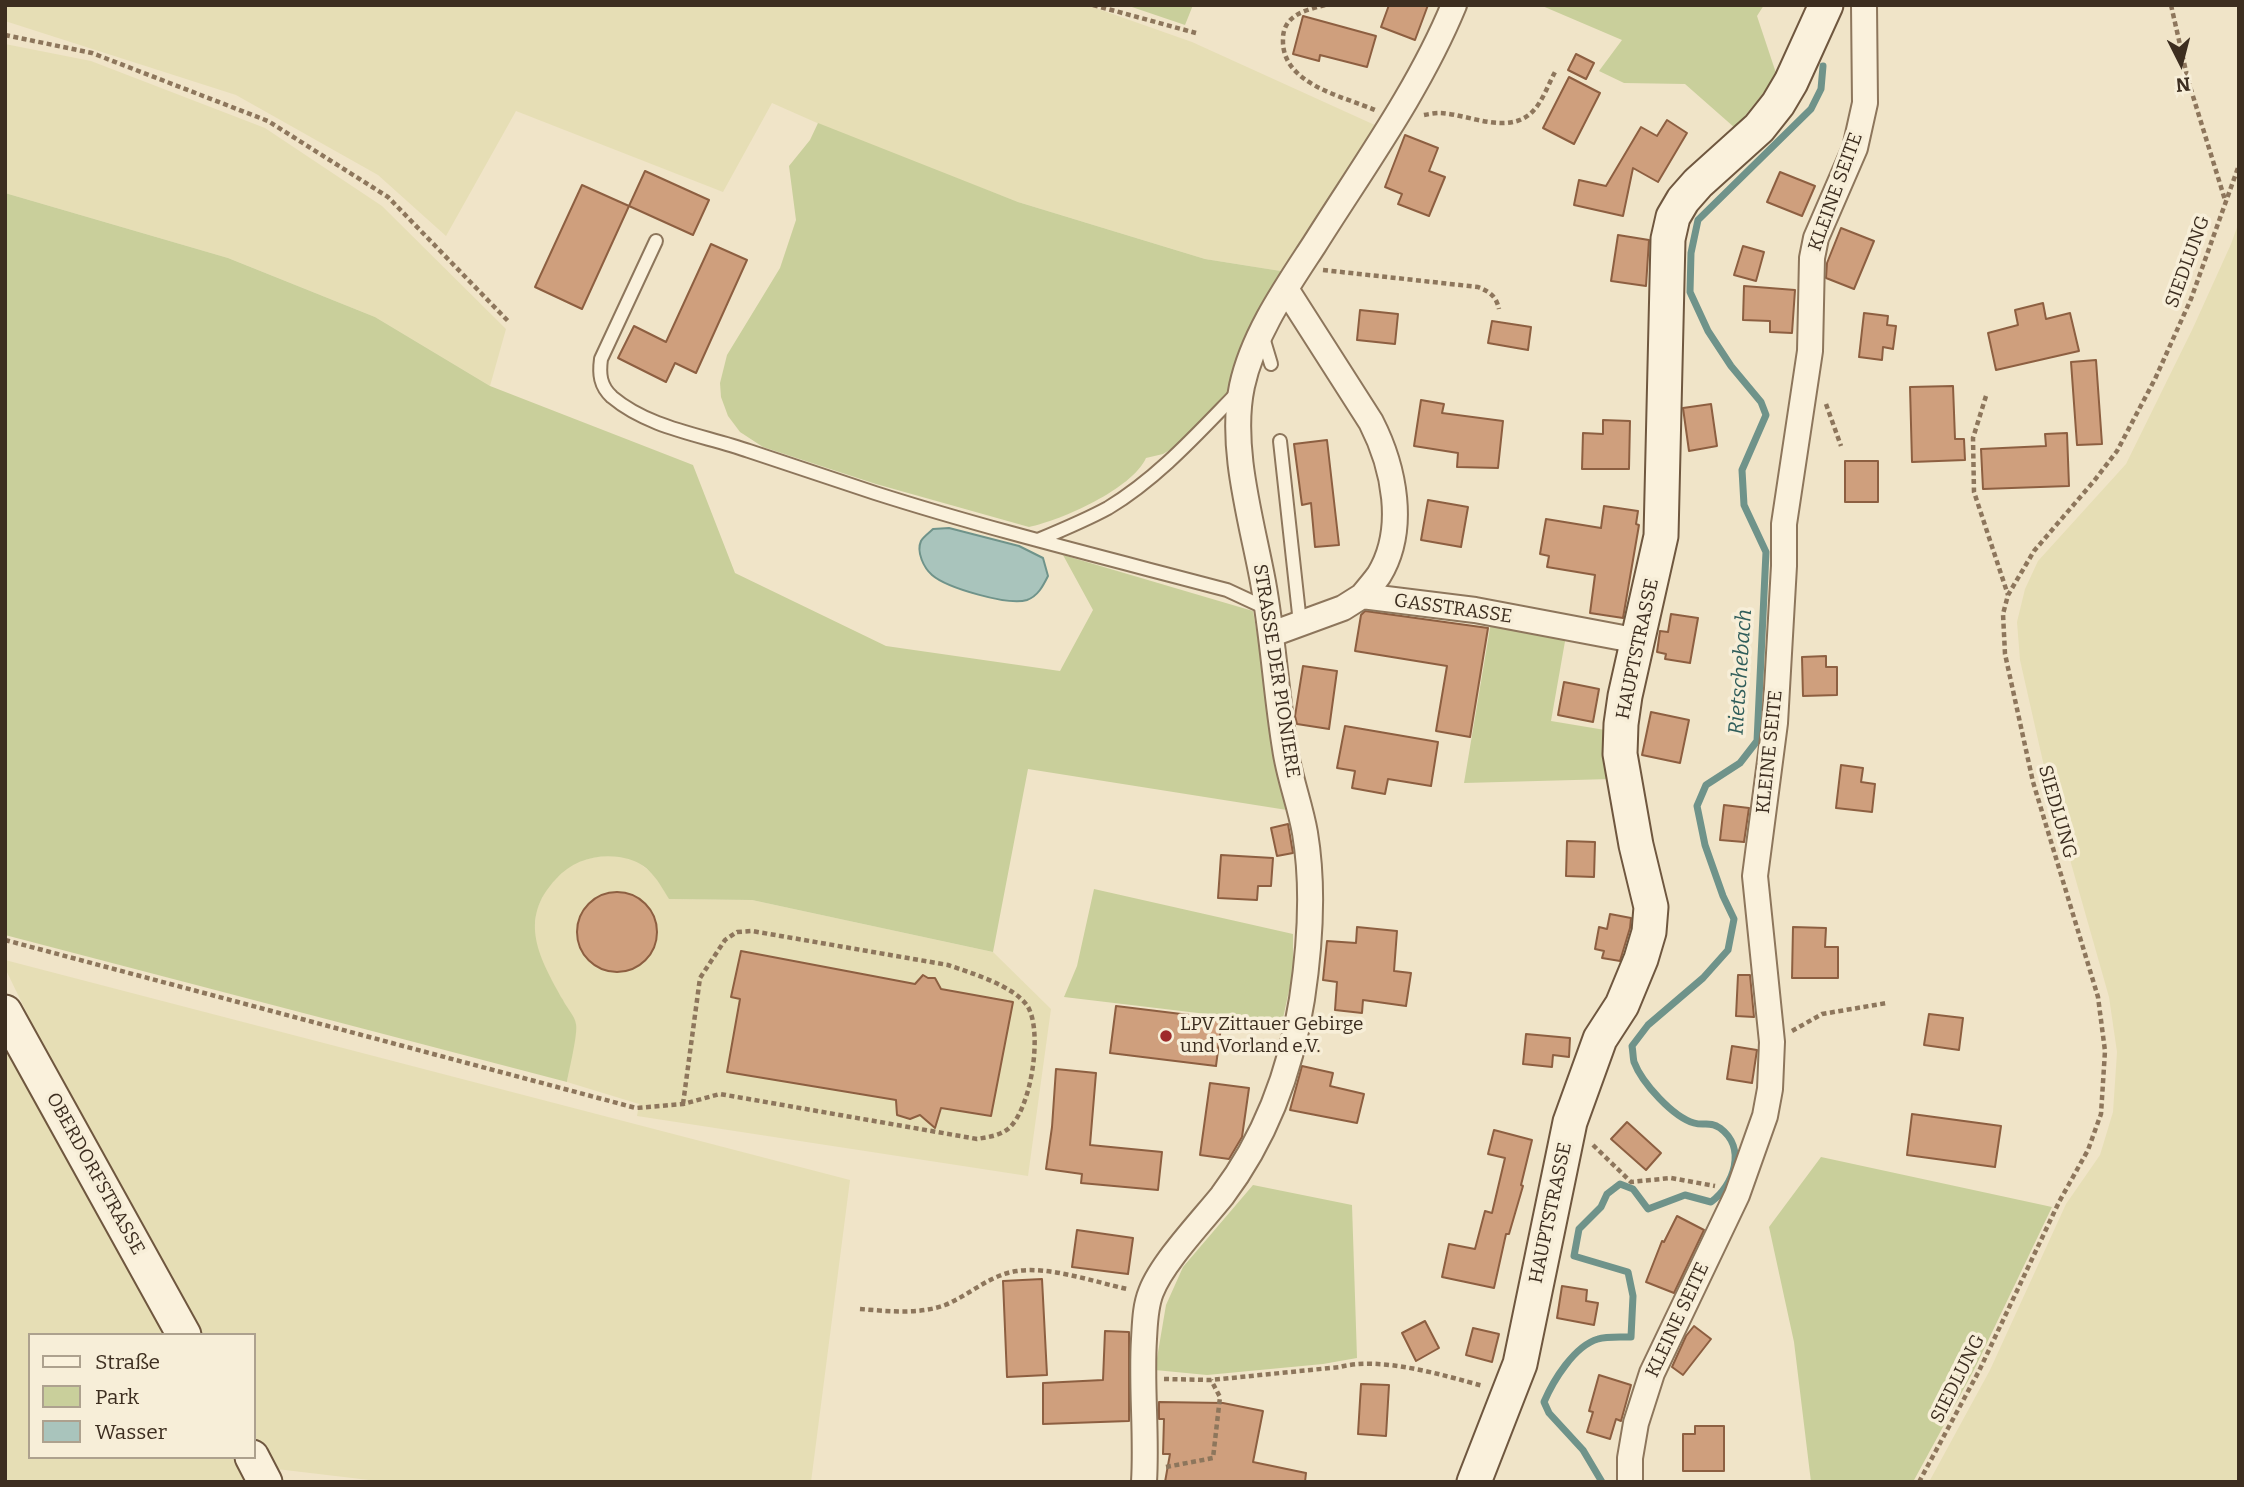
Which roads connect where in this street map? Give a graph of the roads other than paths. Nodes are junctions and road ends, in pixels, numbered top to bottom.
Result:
1 (1454, 5) edge
2 (1826, 5) edge
3 (1864, 5) edge
4 (656, 241) dead end
5 (1286, 289) junction
6 (1262, 334) junction
7 (1271, 363) dead end
8 (1241, 389) junction
9 (1280, 441) dead end
10 (1038, 540) junction
11 (1362, 596) junction
12 (1268, 609) junction
13 (1300, 623) junction
14 (1272, 634) junction
15 (1639, 641) junction
16 (5, 1012) edge
17 (183, 1333) edge
18 (253, 1459) edge
19 (1144, 1476) edge
20 (265, 1482) edge
21 (1474, 1482) edge
22 (1630, 1482) edge

1 - 5 street, STRASSE DER PIONIERE
2 - 15 street, HAUPTSTRASSE
3 - 22 street, KLEINE SEITE
4 - 10 lane
5 - 6 street, STRASSE DER PIONIERE
5 - 11 street
6 - 7 lane
6 - 8 street, STRASSE DER PIONIERE
8 - 10 lane
8 - 12 street, STRASSE DER PIONIERE
9 - 13 lane
10 - 12 lane
11 - 13 street
11 - 15 street, GASSTRASSE
12 - 14 street, STRASSE DER PIONIERE
13 - 14 street
14 - 19 street, STRASSE DER PIONIERE
15 - 21 street, HAUPTSTRASSE
16 - 17 street, OBERDORFSTRASSE
18 - 20 street

